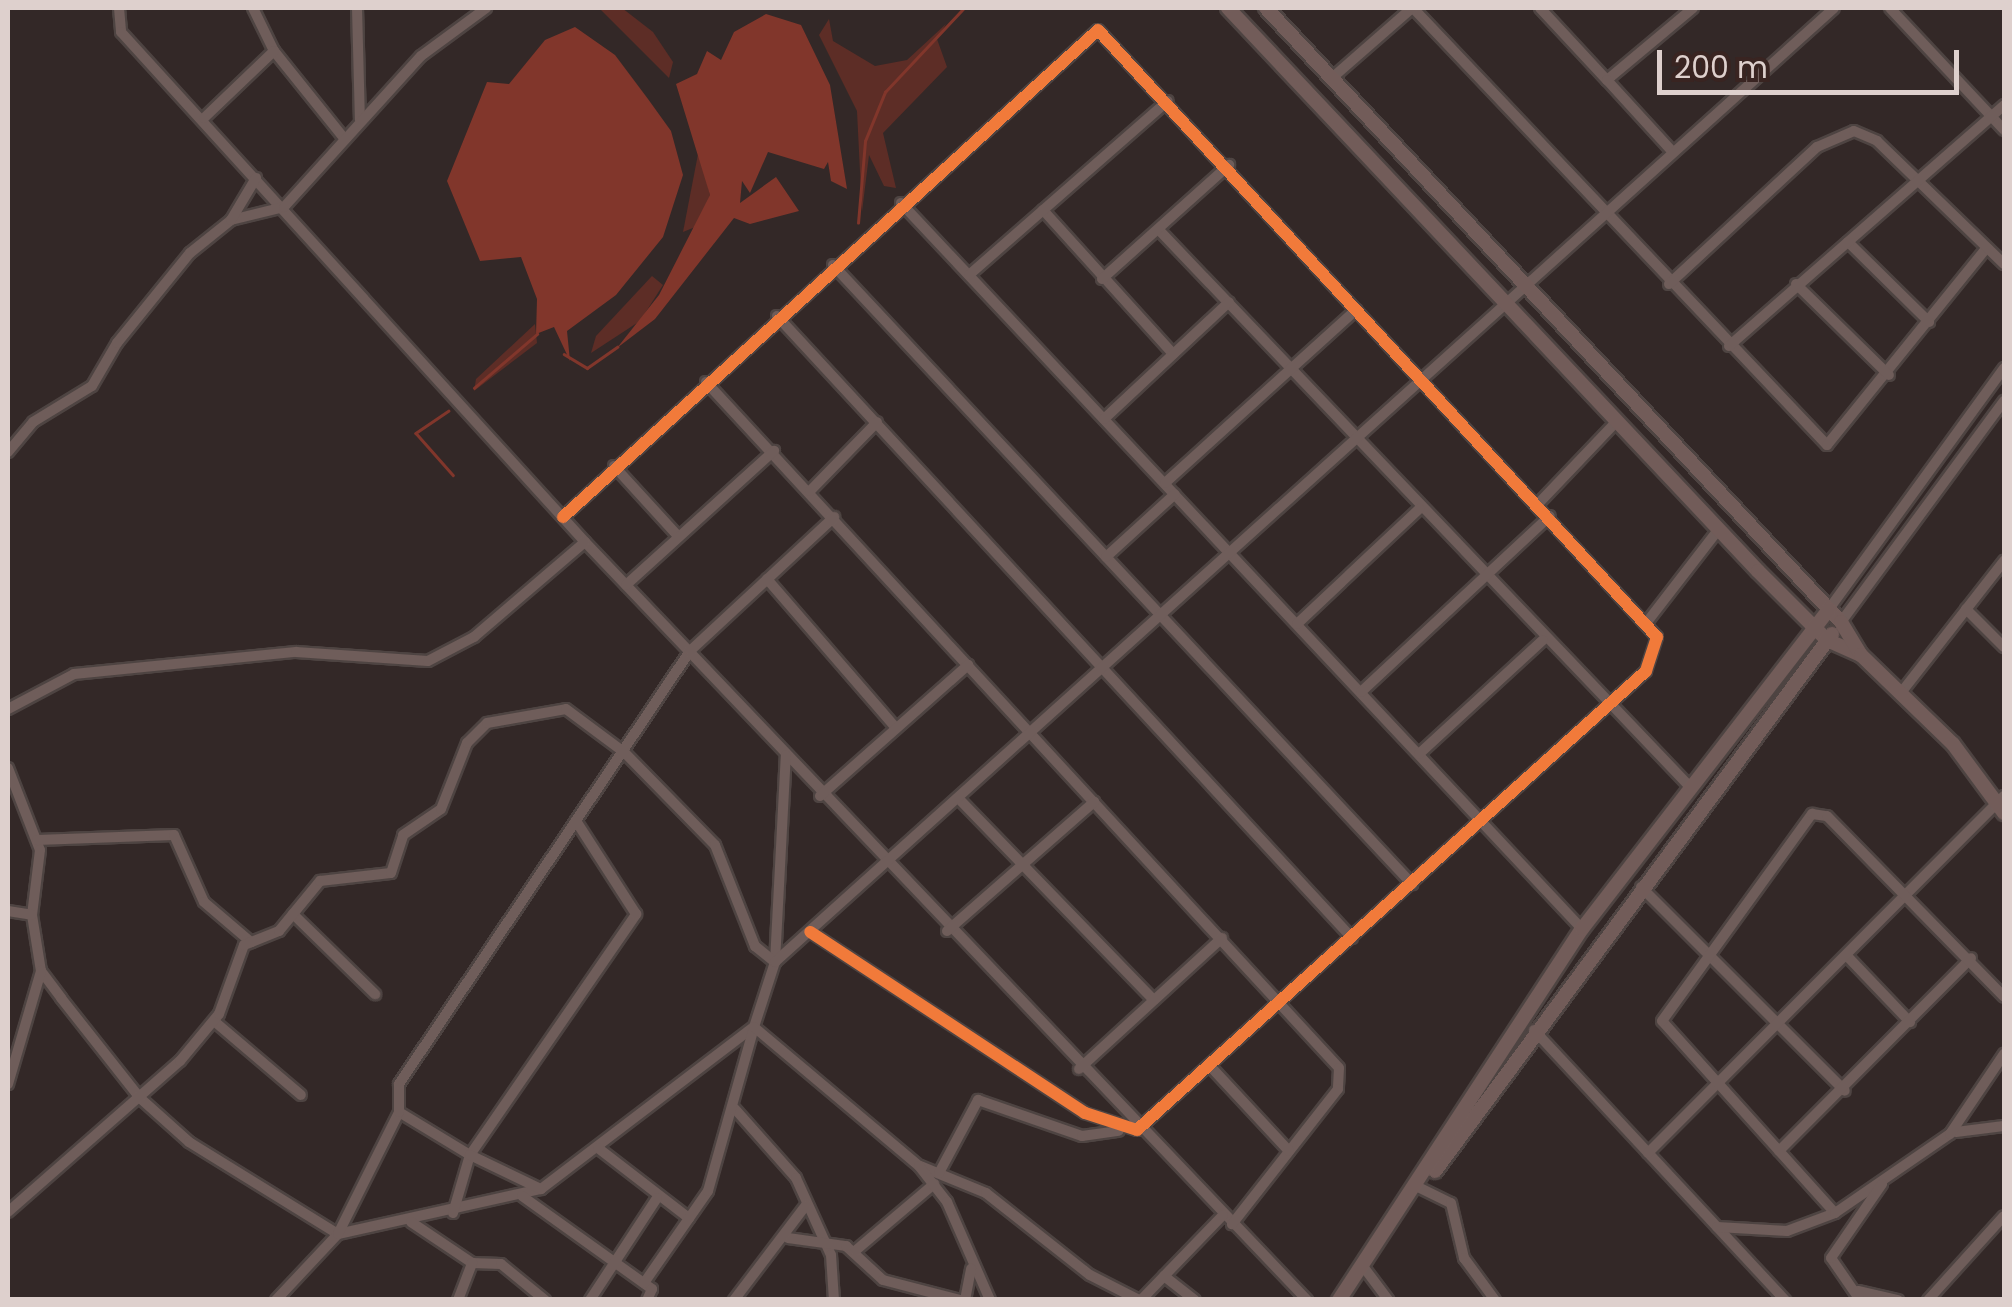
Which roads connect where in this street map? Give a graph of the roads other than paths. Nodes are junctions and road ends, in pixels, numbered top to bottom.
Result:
1 (119, 8) edge
2 (253, 8) edge
3 (356, 8) edge
4 (486, 8) edge
5 (1228, 8) edge
6 (1266, 8) edge
7 (1413, 8) edge
8 (1692, 8) edge
9 (1834, 8) edge
10 (1890, 8) edge
11 (1545, 9) edge
12 (1298, 42) junction
13 (274, 51) junction
14 (1278, 60) junction
15 (1332, 78) junction
16 (1607, 80) junction
17 (1168, 101) junction
18 (2004, 105) edge
19 (204, 118) junction
20 (1992, 118) junction
21 (360, 120) junction
22 (2004, 130) edge
23 (344, 138) junction
24 (1672, 150) junction
25 (1229, 165) junction
26 (256, 178) junction
27 (1916, 182) junction
28 (901, 204) junction
29 (284, 207) junction
30 (1043, 210) junction
31 (1602, 211) junction
32 (231, 220) junction
33 (1159, 230) junction
34 (1848, 242) junction
35 (1986, 250) junction
36 (2004, 264) edge
37 (834, 265) junction
38 (969, 276) junction
39 (1102, 279) junction
40 (1525, 284) junction
41 (1669, 284) junction
42 (1796, 284) junction
43 (1228, 302) junction
44 (1500, 306) junction
45 (1356, 310) junction
46 (777, 316) junction
47 (1928, 322) junction
48 (1729, 346) junction
49 (1172, 354) junction
50 (2004, 368) edge
51 (1291, 370) junction
52 (1889, 375) junction
53 (1420, 379) junction
54 (706, 382) junction
55 (2004, 402) edge
56 (1104, 419) junction
57 (877, 422) junction
58 (1616, 422) junction
59 (1354, 437) junction
60 (774, 451) junction
61 (8, 452) edge
62 (614, 466) junction
63 (1164, 483) junction
64 (810, 491) junction
65 (1174, 494) junction
66 (1538, 504) junction
67 (1419, 508) junction
68 (834, 516) junction
69 (1550, 516) junction
70 (563, 517) junction
71 (1719, 529) junction
72 (678, 536) junction
73 (585, 542) junction
74 (1230, 553) junction
75 (1106, 556) junction
76 (2004, 561) edge
77 (1484, 578) junction
78 (767, 580) junction
79 (626, 584) junction
80 (1829, 609) junction
81 (1966, 609) junction
82 (1161, 615) junction
83 (1647, 622) junction
84 (1841, 622) junction
85 (1297, 624) junction
86 (1815, 628) junction
87 (1543, 640) junction
88 (1827, 640) junction
89 (2004, 647) edge
90 (690, 651) junction
91 (1861, 655) junction
92 (968, 665) junction
93 (1101, 669) junction
94 (1361, 692) junction
95 (1900, 694) junction
96 (1606, 707) junction
97 (8, 709) edge
98 (896, 728) junction
99 (1034, 737) junction
100 (624, 752) junction
101 (1419, 754) junction
102 (786, 755) junction
103 (8, 768) edge
104 (1692, 789) junction
105 (820, 796) junction
106 (961, 801) junction
107 (1094, 802) junction
108 (2002, 804) edge
109 (1481, 820) junction
110 (576, 821) junction
111 (37, 840) junction
112 (1022, 865) junction
113 (888, 866) junction
114 (1412, 884) junction
115 (1641, 886) junction
116 (1909, 895) junction
117 (8, 910) edge
118 (32, 914) junction
119 (294, 914) junction
120 (1582, 929) junction
121 (948, 931) junction
122 (810, 932) junction
123 (1222, 938) junction
124 (1352, 938) junction
125 (252, 942) junction
126 (1713, 952) junction
127 (1848, 957) junction
128 (1971, 958) junction
129 (775, 962) junction
130 (42, 971) junction
131 (375, 994) dead end
132 (2004, 997) edge
133 (1154, 1000) junction
134 (1282, 1002) junction
135 (214, 1021) junction
136 (1782, 1022) junction
137 (1910, 1022) junction
138 (754, 1028) junction
139 (1534, 1030) junction
140 (2004, 1054) edge
141 (1210, 1066) junction
142 (1079, 1070) junction
143 (8, 1084) edge
144 (1719, 1084) junction
145 (1845, 1091) junction
146 (301, 1094) dead end
147 (140, 1098) junction
148 (735, 1110) junction
149 (399, 1112) junction
150 (2004, 1126) edge
151 (1137, 1130) junction
152 (1120, 1131) junction
153 (1950, 1134) junction
154 (598, 1148) junction
155 (1289, 1151) junction
156 (1779, 1151) junction
157 (1648, 1153) junction
158 (470, 1155) junction
159 (919, 1166) junction
160 (940, 1172) junction
161 (1889, 1176) junction
162 (934, 1184) junction
163 (1420, 1188) junction
164 (541, 1189) junction
165 (522, 1196) junction
166 (657, 1198) junction
167 (806, 1205) junction
168 (8, 1212) edge
169 (453, 1213) junction
170 (1835, 1213) junction
171 (1223, 1215) junction
172 (2004, 1216) edge
173 (689, 1218) junction
174 (411, 1222) junction
175 (1232, 1224) junction
176 (1717, 1227) junction
177 (338, 1234) junction
178 (788, 1238) junction
179 (826, 1242) junction
180 (855, 1251) junction
181 (618, 1263) junction
182 (472, 1264) junction
183 (1365, 1269) junction
184 (971, 1270) junction
185 (1164, 1276) junction
186 (644, 1283) junction
187 (1859, 1296) edge
188 (279, 1298) edge
189 (458, 1300) edge
190 (545, 1300) edge
191 (590, 1300) edge
192 (647, 1300) edge
193 (734, 1300) edge
194 (834, 1300) edge
195 (962, 1300) edge
196 (990, 1300) edge
197 (1140, 1300) edge
198 (1195, 1300) edge
199 (1307, 1300) edge
200 (1339, 1300) edge
201 (1388, 1300) edge
202 (1495, 1300) edge
203 (1785, 1300) edge
204 (1898, 1300) edge
205 (1928, 1300) edge

1 - 19 street
2 - 13 street
3 - 21 street
4 - 21 street
5 - 14 main road
6 - 12 main road
7 - 15 street
7 - 31 street
8 - 16 street
9 - 24 street
10 - 20 street
11 - 16 street
12 - 14 main road
12 - 15 main road
13 - 19 street
13 - 23 street
14 - 44 main road
15 - 40 main road
16 - 24 street
17 - 25 street
17 - 28 street
17 - 30 street
18 - 20 street
19 - 26 street
20 - 22 street
20 - 27 street
21 - 23 street
23 - 29 street
24 - 31 street
25 - 33 street
25 - 45 street
26 - 29 street
26 - 32 street
27 - 34 street
27 - 35 street
27 - 41 street
28 - 37 street
28 - 38 street
29 - 32 street
29 - 70 street
30 - 38 street
30 - 39 street
31 - 40 street
31 - 41 street
32 - 61 street
33 - 39 street
33 - 43 street
34 - 42 street
34 - 47 street
35 - 36 street
35 - 47 street
37 - 46 street
37 - 75 street
38 - 56 street
39 - 49 street
40 - 44 street
40 - 80 main road
41 - 48 street
42 - 48 street
42 - 52 street
43 - 49 street
43 - 51 street
44 - 53 street
44 - 58 main road
45 - 51 street
45 - 53 street
46 - 54 street
46 - 57 street
47 - 52 street
48 - 52 street
49 - 56 street
50 - 80 street
51 - 59 street
51 - 63 street
53 - 59 street
53 - 66 street
54 - 60 street
54 - 62 street
55 - 84 street
56 - 63 street
57 - 64 street
57 - 93 street
58 - 66 street
58 - 71 main road
59 - 67 street
59 - 74 street
60 - 64 street
60 - 72 street
62 - 70 street
62 - 72 street
63 - 65 street
64 - 68 street
65 - 74 street
65 - 75 street
66 - 69 street
67 - 77 street
67 - 85 street
68 - 78 street
68 - 92 street
69 - 77 street
69 - 83 street
70 - 73 street
71 - 83 street
71 - 86 main road
72 - 79 street
73 - 79 street
73 - 97 street
74 - 82 street
74 - 85 street
75 - 82 street
76 - 81 street
77 - 87 street
77 - 94 street
78 - 90 street
78 - 98 street
79 - 90 street
80 - 84 main road
80 - 86 main road
81 - 89 street
81 - 95 street
82 - 93 street
82 - 114 street
83 - 96 street
84 - 88 main road
84 - 91 main road
85 - 94 street
86 - 88 main road
86 - 104 main road
87 - 96 street
87 - 101 street
88 - 91 main road
88 - 115 main road
90 - 100 street
90 - 102 street
91 - 95 main road
92 - 98 street
92 - 99 street
93 - 99 street
93 - 124 street
94 - 101 street
95 - 108 main road
96 - 104 street
96 - 109 street
98 - 105 street
99 - 106 street
99 - 107 street
100 - 110 street
100 - 119 street
100 - 129 street
101 - 109 street
102 - 105 street
102 - 129 street
103 - 111 street
104 - 120 main road
105 - 113 street
106 - 112 street
106 - 113 street
107 - 112 street
107 - 123 street
108 - 116 street
109 - 114 street
109 - 120 street
110 - 149 street
110 - 158 street
111 - 118 street
111 - 125 street
112 - 121 street
112 - 133 street
113 - 121 street
113 - 122 street
114 - 124 street
115 - 126 street
115 - 139 main road
116 - 126 street
116 - 127 street
116 - 128 street
117 - 118 street
118 - 130 street
119 - 125 street
119 - 131 street
120 - 163 main road
121 - 142 street
122 - 129 street
122 - 152 street
123 - 133 street
123 - 134 street
124 - 134 street
125 - 135 street
126 - 136 street
126 - 144 street
127 - 136 street
127 - 137 street
128 - 132 street
128 - 137 street
129 - 138 street
130 - 143 street
130 - 147 street
133 - 142 street
134 - 141 street
134 - 155 street
135 - 146 street
135 - 147 street
136 - 144 street
136 - 145 street
137 - 145 street
138 - 148 street
138 - 154 street
138 - 159 street
139 - 157 street
139 - 163 main road
140 - 153 street
141 - 151 street
141 - 155 street
142 - 151 street
144 - 156 street
144 - 157 street
145 - 156 street
147 - 168 street
147 - 177 street
148 - 167 street
148 - 173 street
149 - 158 street
149 - 177 street
150 - 153 street
151 - 152 street
151 - 171 street
152 - 160 street
153 - 161 street
154 - 164 street
154 - 166 street
155 - 175 street
156 - 170 street
157 - 176 street
158 - 164 street
158 - 169 street
159 - 160 street
159 - 162 street
160 - 197 street
161 - 170 street
161 - 187 street
162 - 180 street
162 - 184 street
163 - 183 main road
163 - 202 street
164 - 165 street
165 - 169 street
165 - 181 street
166 - 173 street
166 - 181 street
167 - 178 street
167 - 179 street
169 - 174 street
170 - 176 street
171 - 175 street
171 - 185 street
172 - 205 street
173 - 186 street
174 - 177 street
174 - 182 street
175 - 199 street
176 - 203 street
177 - 188 street
178 - 179 street
178 - 193 street
179 - 180 street
179 - 194 street
180 - 195 street
181 - 186 street
181 - 191 street
182 - 189 street
182 - 190 street
183 - 200 main road
183 - 201 street
184 - 195 street
184 - 196 street
185 - 197 street
185 - 198 street
186 - 192 street
187 - 204 street

